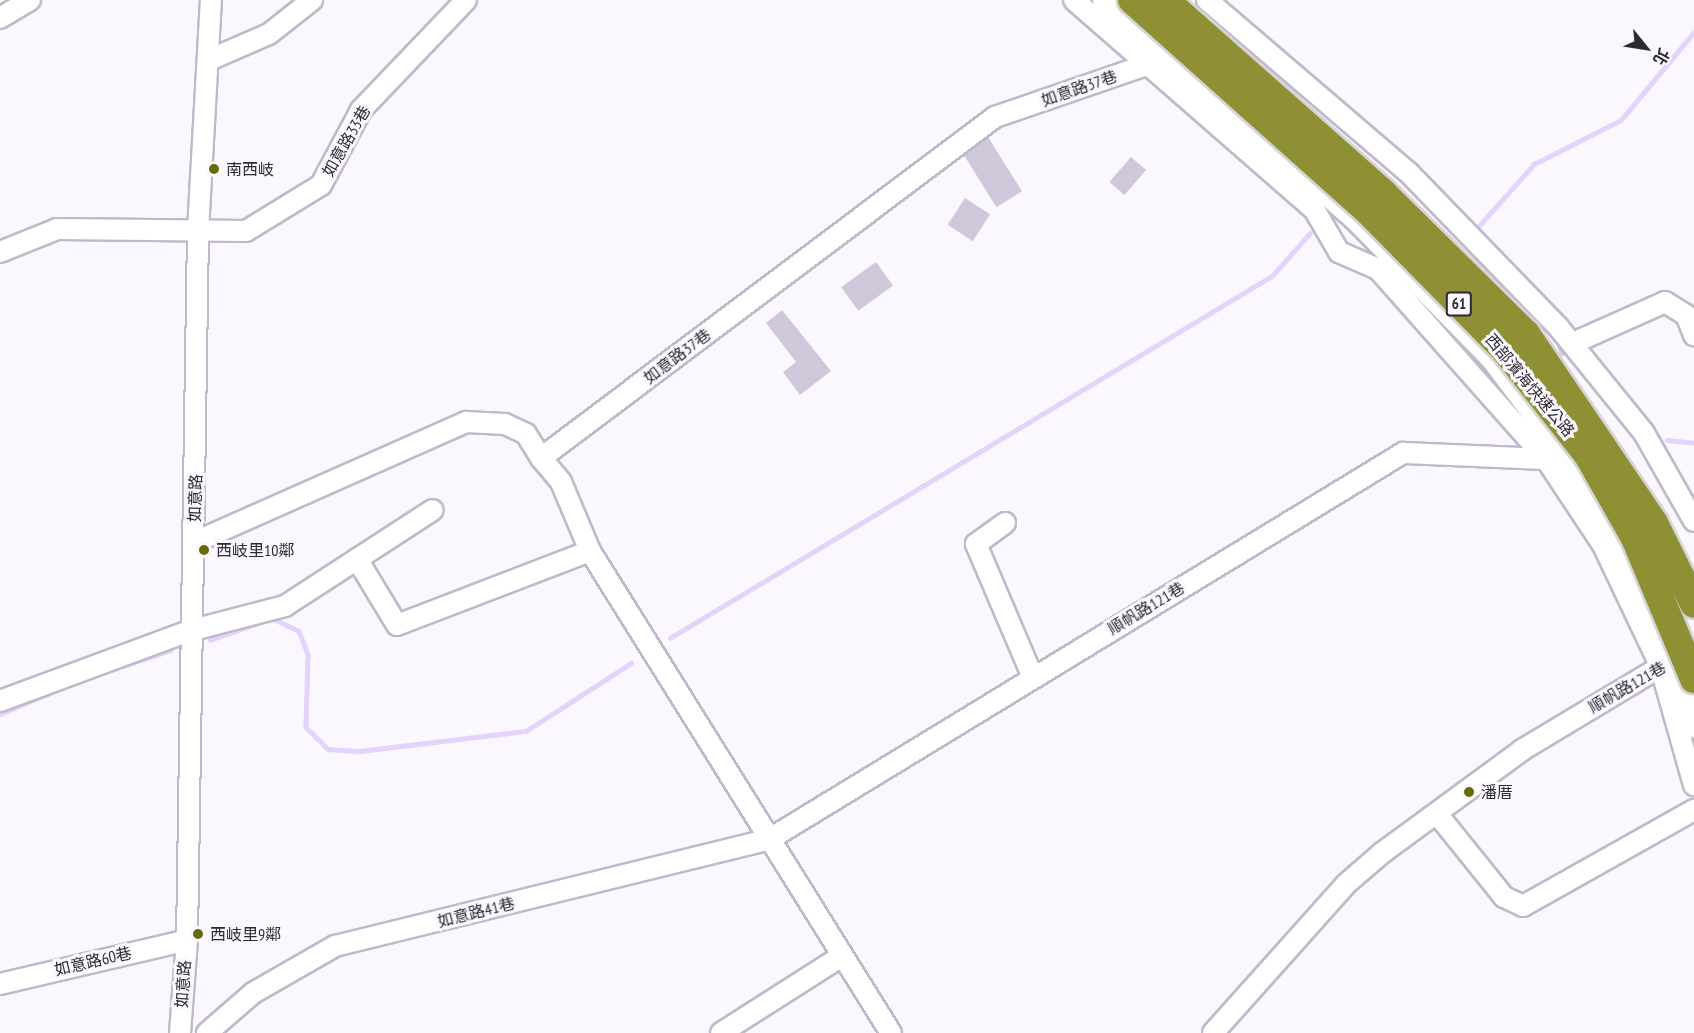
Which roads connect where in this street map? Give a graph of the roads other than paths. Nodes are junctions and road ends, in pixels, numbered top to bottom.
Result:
1 (30, 0) edge
2 (211, 0) edge
3 (312, 0) edge
4 (466, 0) edge
5 (1074, 0) edge
6 (1103, 0) edge
7 (1132, 0) edge
8 (1165, 0) edge
9 (1207, 0) edge
10 (0, 18) edge
11 (209, 60) junction
12 (1149, 64) junction
13 (198, 231) junction
14 (0, 252) edge
15 (1690, 313) edge
16 (1694, 335) edge
17 (1580, 340) tunnel mouth
18 (541, 458) junction
19 (1545, 459) junction
20 (433, 510) dead end
21 (1694, 521) edge
22 (1005, 523) dead end
23 (193, 543) junction
24 (590, 551) junction
25 (357, 559) junction
26 (1694, 604) edge
27 (189, 631) junction
28 (1694, 649) edge
29 (1666, 663) junction
30 (1032, 675) junction
31 (1694, 679) edge
32 (0, 701) edge
33 (1694, 728) edge
34 (1694, 785) edge
35 (1694, 810) edge
36 (1438, 815) junction
37 (768, 840) junction
38 (186, 940) junction
39 (842, 956) junction
40 (0, 984) edge
41 (180, 1033) edge
42 (207, 1033) edge
43 (721, 1033) edge
44 (891, 1033) edge
45 (1213, 1033) edge

1 - 10 street
2 - 11 street, 如意路
3 - 11 street
4 - 13 street, 如意路33巷
5 - 12 street
6 - 29 street
7 - 31 highway, 西部濱海快速公路 / 61, bridge
8 - 26 highway, 西部濱海快速公路 / 61, bridge
9 - 21 street
11 - 13 street, 如意路
12 - 18 street, 如意路37巷
12 - 19 street
13 - 14 street, 如意路33巷
13 - 23 street, 如意路
15 - 16 street
15 - 17 street
18 - 23 street
18 - 24 street
19 - 29 street
19 - 30 street, 順帆路121巷
20 - 25 street
22 - 30 street
23 - 27 street, 如意路
24 - 25 street
24 - 37 street
25 - 27 street
27 - 32 street
27 - 38 street, 如意路
28 - 29 street, 順帆路121巷
29 - 33 street
29 - 34 street
29 - 36 street, 順帆路121巷
30 - 37 street, 順帆路121巷
35 - 36 street
36 - 45 street, 順帆路121巷
37 - 39 street
37 - 42 street, 如意路41巷
38 - 40 street, 如意路60巷
38 - 41 street, 如意路
39 - 43 street
39 - 44 street

